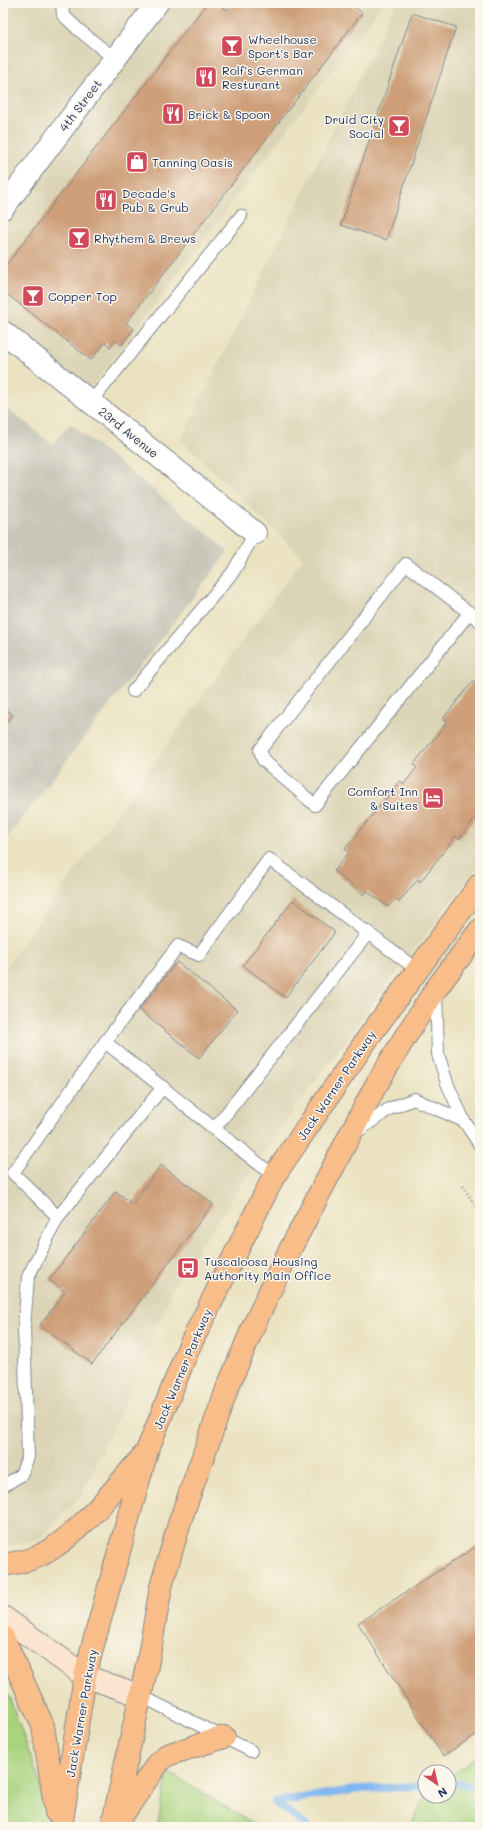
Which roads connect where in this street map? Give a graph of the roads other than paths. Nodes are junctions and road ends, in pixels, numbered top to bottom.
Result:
1 (62, 3) edge
2 (157, 3) edge
3 (115, 59) junction
4 (3, 208) edge
5 (241, 216) dead end
6 (3, 332) edge
7 (91, 402) junction
8 (255, 533) joint
9 (470, 612) junction
10 (480, 621) edge
11 (133, 692) dead end
12 (480, 884) edge
13 (480, 930) edge
14 (369, 932) junction
15 (416, 969) junction
16 (436, 989) junction
17 (105, 1042) junction
18 (162, 1087) junction
19 (464, 1121) junction
20 (215, 1128) junction
21 (348, 1138) junction
22 (480, 1145) edge
23 (274, 1176) junction
24 (58, 1217) junction
25 (148, 1451) junction
26 (3, 1486) edge
27 (3, 1565) edge
28 (3, 1617) edge
29 (3, 1637) edge
30 (85, 1676) junction
31 (141, 1696) junction
32 (224, 1737) junction
33 (251, 1751) dead end
34 (60, 1827) edge
35 (113, 1827) edge

1 - 3 lane
2 - 3 street, 4th Street
3 - 4 street, 4th Street
5 - 7 lane
6 - 7 street, 23rd Avenue
7 - 8 street, 23rd Avenue
8 - 11 lane
9 - 9 lane
9 - 10 lane
12 - 15 main road, Jack Warner Parkway
13 - 16 main road
14 - 15 lane
14 - 17 lane
14 - 20 lane
15 - 23 main road, Jack Warner Parkway
16 - 19 lane
16 - 21 main road
17 - 18 lane
17 - 24 lane
18 - 20 lane
18 - 24 lane
19 - 21 lane
19 - 22 lane
20 - 23 lane
21 - 31 main road
23 - 25 main road, Jack Warner Parkway
24 - 26 lane
25 - 27 main road
25 - 30 main road, Jack Warner Parkway
28 - 30 main road
29 - 34 main road
30 - 31 main road
30 - 34 main road, Jack Warner Parkway
31 - 32 lane
31 - 35 main road
32 - 33 lane
32 - 35 main road

